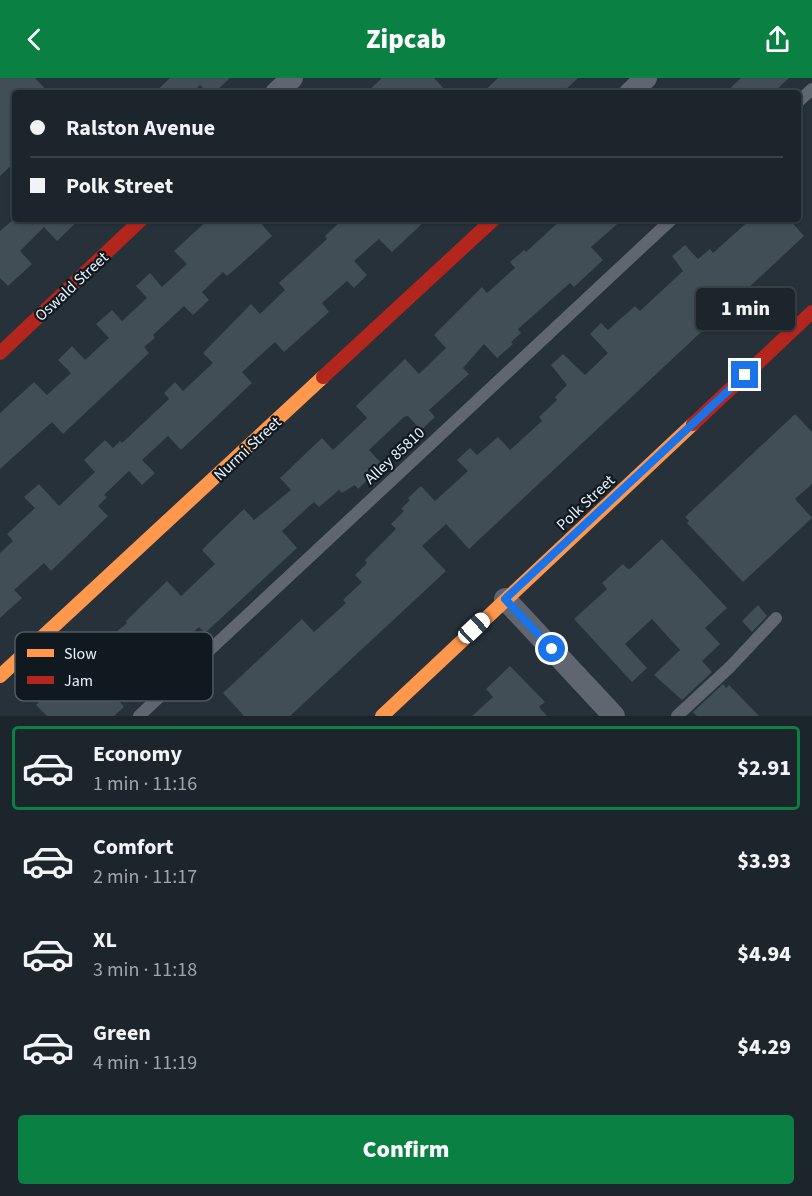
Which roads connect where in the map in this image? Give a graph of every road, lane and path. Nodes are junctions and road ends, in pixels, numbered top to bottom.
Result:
1 (292, 78) edge
2 (646, 78) edge
3 (812, 89) edge
4 (279, 90) edge
5 (633, 90) edge
6 (801, 99) edge
7 (139, 222) edge
8 (491, 222) edge
9 (669, 222) edge
10 (812, 312) edge
11 (0, 353) edge
12 (505, 599) junction
13 (776, 618) dead end
14 (48, 632) edge
15 (213, 647) edge
16 (15, 662) edge
17 (0, 676) edge
18 (155, 701) edge
19 (139, 716) edge
20 (382, 716) edge
21 (614, 716) edge
22 (677, 716) edge

1 - 4 street
2 - 5 street
3 - 6 lane
7 - 11 street, Oswald Street
8 - 14 street, Nurmi Street
9 - 15 lane, Alley 85810
10 - 12 street, Polk Street
12 - 20 street, Polk Street
12 - 21 street
13 - 22 lane
16 - 17 street, Nurmi Street
18 - 19 lane, Alley 85810

